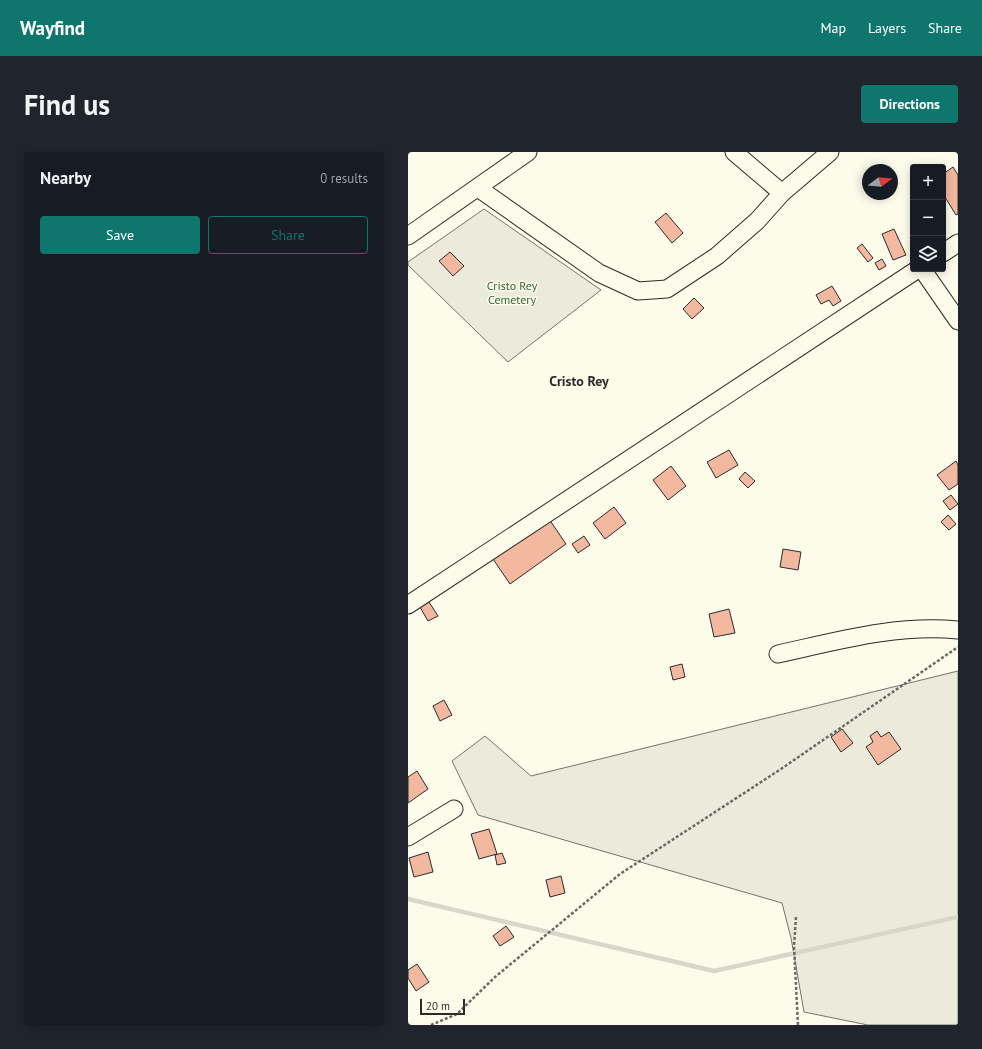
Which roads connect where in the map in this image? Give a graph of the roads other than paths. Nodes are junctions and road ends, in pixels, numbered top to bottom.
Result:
1 (528, 152) edge
2 (734, 152) edge
3 (830, 152) edge
4 (478, 188) junction
5 (782, 193) junction
6 (408, 236) edge
7 (958, 243) edge
8 (946, 251) edge
9 (913, 272) edge
10 (924, 272) edge
11 (958, 321) edge
12 (408, 605) edge
13 (958, 630) edge
14 (778, 654) dead end
15 (454, 809) dead end
16 (408, 836) edge

1 - 4 street
2 - 5 street
3 - 5 street
4 - 5 street
4 - 6 street
7 - 8 street
9 - 12 street
10 - 11 street
13 - 14 street
15 - 16 street

